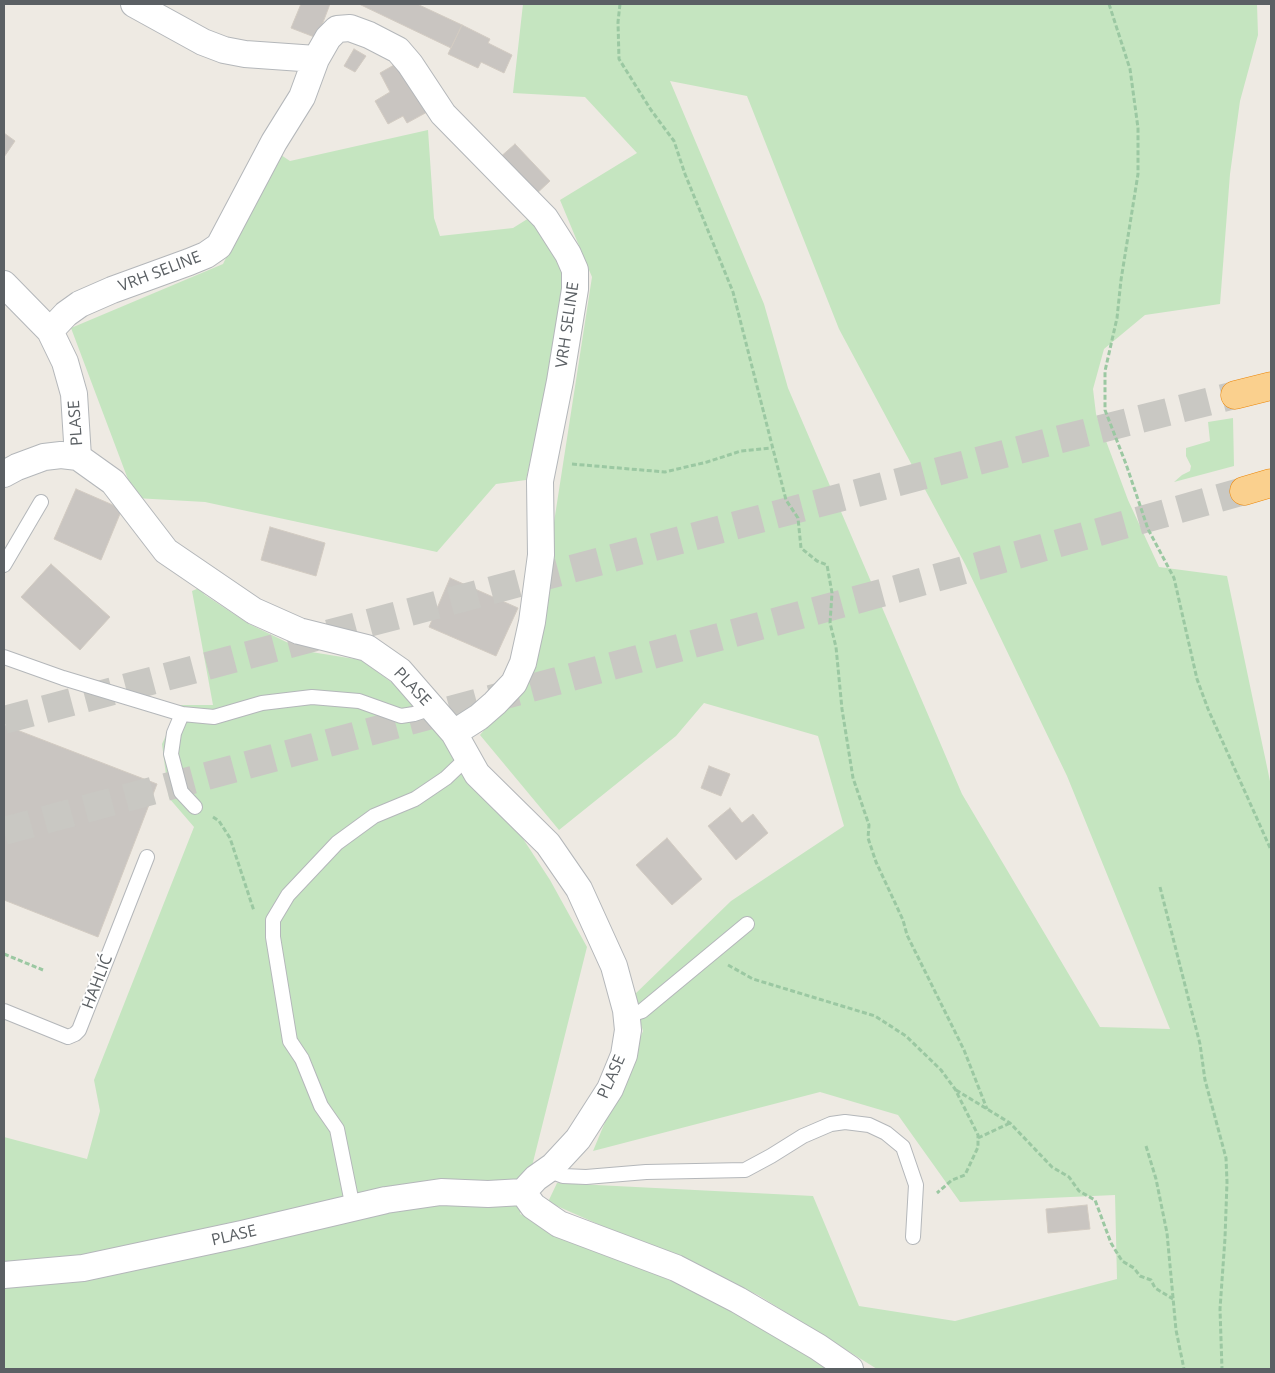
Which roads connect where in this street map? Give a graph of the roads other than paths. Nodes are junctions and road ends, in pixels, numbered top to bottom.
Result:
1 (134, 4) edge
2 (316, 59) junction
3 (4, 284) edge
4 (50, 331) junction
5 (1271, 386) edge
6 (1235, 395) tunnel mouth
7 (78, 457) junction
8 (4, 474) edge
9 (1271, 483) edge
10 (1244, 491) tunnel mouth
11 (41, 502) dead end
12 (4, 566) edge
13 (4, 657) edge
14 (432, 708) junction
15 (182, 714) junction
16 (454, 733) junction
17 (468, 757) junction
18 (195, 807) road end
19 (146, 857) dead end
20 (747, 924) dead end
21 (4, 1011) edge
22 (626, 1016) junction
23 (547, 1170) junction
24 (523, 1192) junction
25 (353, 1208) junction
26 (913, 1237) dead end
27 (4, 1275) edge
28 (850, 1369) edge

1 - 2 street
2 - 4 street, VRH SELINE
2 - 16 street, VRH SELINE
3 - 4 street, PLASE
4 - 7 street, PLASE
5 - 6 highway
7 - 8 street
7 - 14 street, PLASE
9 - 10 highway
11 - 12 lane
13 - 15 lane
14 - 15 lane
14 - 16 street, PLASE
15 - 18 lane
16 - 17 street, PLASE
17 - 22 street, PLASE
17 - 25 lane
19 - 21 lane, HAHLIĆ
20 - 22 lane
22 - 23 street, PLASE
23 - 24 street, PLASE
23 - 26 lane
24 - 25 street, PLASE
24 - 28 street
25 - 27 street, PLASE

